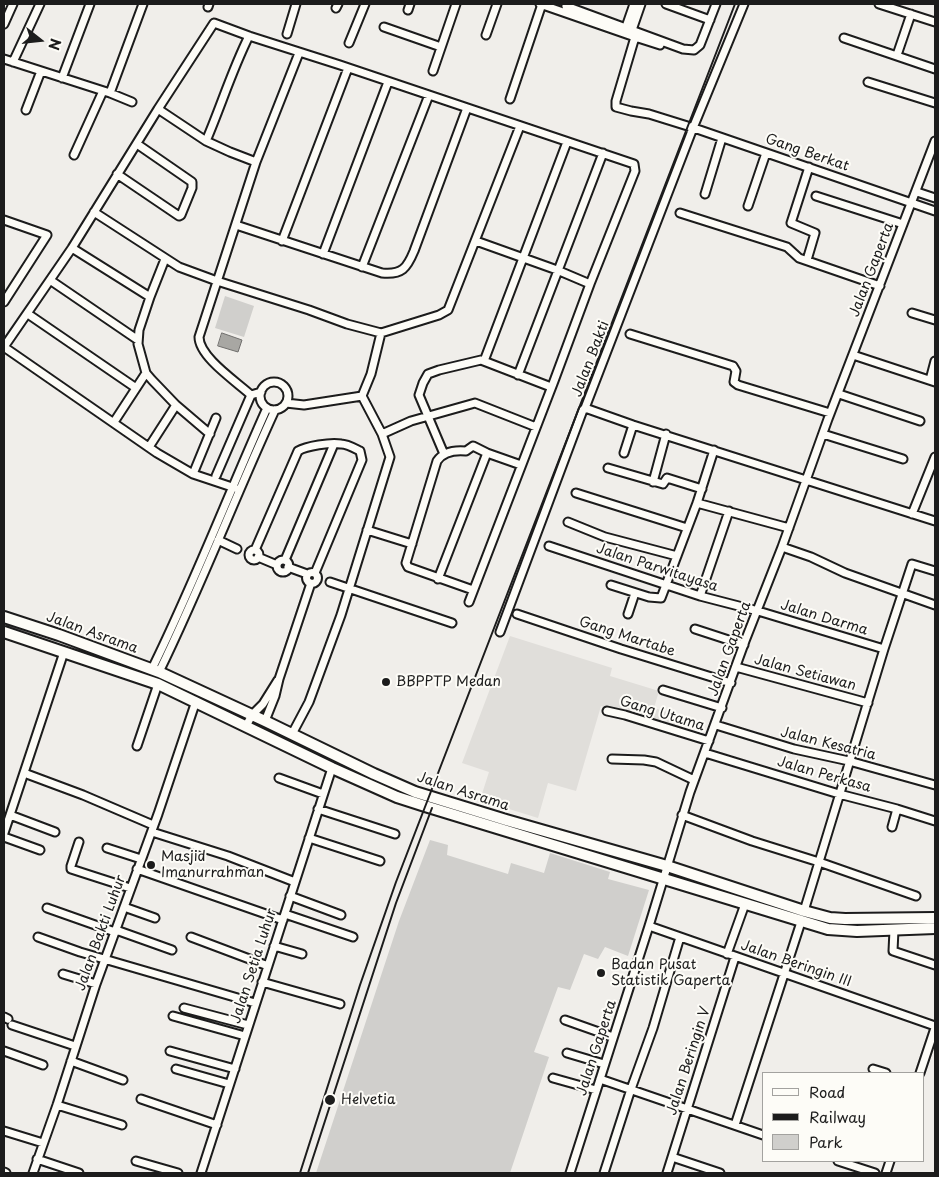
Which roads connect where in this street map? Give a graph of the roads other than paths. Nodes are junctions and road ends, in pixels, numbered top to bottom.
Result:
1 (13, 4) edge
2 (40, 4) edge
3 (90, 4) edge
4 (143, 4) edge
5 (296, 4) edge
6 (366, 4) edge
7 (456, 4) edge
8 (497, 4) edge
9 (541, 4) edge
10 (634, 4) edge
11 (641, 4) edge
12 (666, 4) edge
13 (716, 4) edge
14 (744, 4) edge
15 (879, 4) edge
16 (566, 6) dead end
17 (678, 6) edge
18 (911, 14) junction
19 (710, 20) junction
20 (935, 22) edge
21 (4, 24) edge
22 (384, 27) dead end
23 (629, 28) junction
24 (287, 34) dead end
25 (486, 35) dead end
26 (249, 36) junction
27 (635, 37) junction
28 (844, 38) dead end
29 (350, 43) dead end
30 (441, 47) junction
31 (299, 53) junction
32 (898, 55) junction
33 (691, 56) dead end
34 (4, 59) edge
35 (13, 62) junction
36 (348, 68) junction
37 (935, 69) edge
38 (41, 71) junction
39 (433, 71) dead end
40 (62, 78) junction
41 (388, 82) junction
42 (868, 82) dead end
43 (103, 91) junction
44 (110, 93) junction
45 (429, 94) junction
46 (510, 99) dead end
47 (132, 102) dead end
48 (935, 103) edge
49 (467, 108) junction
50 (158, 109) junction
51 (26, 110) dead end
52 (520, 126) junction
53 (694, 128) junction
54 (722, 138) junction
55 (206, 141) junction
56 (935, 141) edge
57 (567, 142) junction
58 (137, 144) junction
59 (603, 153) junction
60 (766, 153) junction
61 (74, 155) dead end
62 (932, 161) edge
63 (256, 162) junction
64 (809, 167) junction
65 (117, 174) junction
66 (917, 192) junction
67 (705, 194) dead end
68 (816, 196) dead end
69 (935, 198) edge
70 (912, 203) junction
71 (748, 206) dead end
72 (935, 211) edge
73 (94, 212) junction
74 (680, 213) dead end
75 (4, 220) edge
76 (903, 224) junction
77 (236, 225) junction
78 (282, 240) junction
79 (476, 241) junction
80 (72, 248) junction
81 (322, 254) junction
82 (523, 258) junction
83 (165, 259) junction
84 (808, 260) junction
85 (362, 267) junction
86 (557, 270) junction
87 (50, 280) junction
88 (217, 281) junction
89 (590, 284) junction
90 (880, 286) junction
91 (150, 297) junction
92 (4, 302) edge
93 (912, 313) dead end
94 (28, 314) junction
95 (935, 320) edge
96 (381, 333) junction
97 (630, 334) dead end
98 (138, 340) junction
99 (4, 347) edge
100 (853, 355) junction
101 (484, 361) junction
102 (935, 361) edge
103 (146, 373) junction
104 (518, 375) junction
105 (933, 381) edge
106 (552, 387) junction
107 (136, 388) junction
108 (261, 392) junction
109 (839, 394) junction
110 (251, 395) junction
111 (362, 396) junction
112 (286, 403) junction
113 (176, 406) junction
114 (585, 408) junction
115 (271, 409) junction
116 (830, 413) junction
117 (427, 416) junction
118 (216, 418) dead end
119 (920, 421) dead end
120 (114, 422) junction
121 (632, 425) junction
122 (536, 427) junction
123 (210, 434) junction
124 (382, 434) junction
125 (666, 434) junction
126 (823, 434) junction
127 (334, 444) junction
128 (149, 447) junction
129 (714, 450) junction
130 (487, 453) junction
131 (624, 453) dead end
132 (444, 454) junction
133 (935, 457) edge
134 (903, 459) dead end
135 (521, 465) junction
136 (608, 468) dead end
137 (192, 474) junction
138 (932, 475) edge
139 (216, 476) dead end
140 (805, 480) junction
141 (653, 482) junction
142 (231, 487) junction
143 (702, 488) junction
144 (239, 490) junction
145 (576, 493) dead end
146 (697, 503) junction
147 (729, 511) junction
148 (912, 514) junction
149 (935, 521) edge
150 (568, 522) dead end
151 (687, 528) junction
152 (788, 528) junction
153 (367, 530) junction
154 (218, 540) junction
155 (412, 544) junction
156 (549, 546) dead end
157 (782, 547) junction
158 (237, 549) dead end
159 (677, 556) junction
160 (286, 564) junction
161 (935, 571) edge
162 (315, 573) junction
163 (307, 574) junction
164 (438, 579) junction
165 (330, 582) dead end
166 (311, 583) junction
167 (666, 584) junction
168 (611, 585) dead end
169 (350, 588) junction
170 (473, 590) junction
171 (635, 593) junction
172 (902, 594) junction
173 (700, 596) junction
174 (469, 602) dead end
175 (935, 604) edge
176 (758, 611) junction
177 (184, 612) junction
178 (517, 614) dead end
179 (628, 614) dead end
180 (4, 617) edge
181 (452, 623) dead end
182 (695, 629) dead end
183 (4, 632) edge
184 (500, 632) dead end
185 (744, 645) junction
186 (884, 649) junction
187 (64, 652) junction
188 (736, 667) junction
189 (155, 670) junction
190 (279, 679) junction
191 (731, 683) junction
192 (158, 684) junction
193 (663, 690) dead end
194 (196, 702) junction
195 (868, 703) junction
196 (264, 704) junction
197 (271, 707) junction
198 (722, 708) junction
199 (607, 711) dead end
200 (252, 715) junction
201 (265, 721) junction
202 (716, 725) junction
203 (246, 726) junction
204 (295, 729) junction
205 (709, 742) junction
206 (137, 746) dead end
207 (705, 753) junction
208 (612, 759) dead end
209 (849, 761) junction
210 (332, 768) junction
211 (24, 773) junction
212 (279, 778) dead end
213 (694, 782) junction
214 (935, 785) edge
215 (323, 794) junction
216 (839, 794) junction
217 (318, 809) junction
218 (897, 809) junction
219 (10, 815) junction
220 (682, 815) junction
221 (935, 821) edge
222 (892, 827) dead end
223 (153, 829) junction
224 (55, 832) dead end
225 (4, 833) edge
226 (395, 834) dead end
227 (4, 837) edge
228 (309, 838) junction
229 (79, 842) dead end
230 (107, 848) dead end
231 (40, 850) dead end
232 (141, 860) junction
233 (380, 861) dead end
234 (819, 862) junction
235 (667, 866) junction
236 (137, 869) junction
237 (664, 878) junction
238 (294, 882) junction
239 (130, 888) junction
240 (290, 896) junction
241 (916, 896) dead end
242 (745, 904) junction
243 (124, 907) junction
244 (48, 908) dead end
245 (804, 911) junction
246 (341, 915) dead end
247 (284, 917) junction
248 (155, 918) dead end
249 (935, 918) edge
250 (801, 922) junction
251 (649, 926) junction
252 (935, 928) edge
253 (894, 930) junction
254 (115, 931) junction
255 (38, 937) dead end
256 (191, 937) dead end
257 (353, 937) dead end
258 (680, 937) junction
259 (274, 946) junction
260 (172, 950) dead end
261 (302, 954) dead end
262 (727, 954) junction
263 (735, 956) junction
264 (106, 959) junction
265 (935, 965) edge
266 (268, 966) junction
267 (64, 974) dead end
268 (784, 974) junction
269 (262, 982) junction
270 (96, 984) junction
271 (255, 1004) junction
272 (340, 1004) dead end
273 (184, 1008) dead end
274 (173, 1016) dead end
275 (8, 1020) edge
276 (565, 1020) dead end
277 (248, 1025) junction
278 (935, 1027) edge
279 (245, 1036) junction
280 (613, 1037) junction
281 (75, 1046) junction
282 (4, 1051) edge
283 (170, 1051) dead end
284 (567, 1053) dead end
285 (71, 1061) junction
286 (604, 1064) junction
287 (43, 1065) dead end
288 (176, 1069) dead end
289 (235, 1069) junction
290 (873, 1069) dead end
291 (883, 1072) edge
292 (920, 1072) edge
293 (553, 1078) dead end
294 (600, 1079) junction
295 (123, 1080) dead end
296 (229, 1084) junction
297 (631, 1089) junction
298 (596, 1090) junction
299 (141, 1099) dead end
300 (57, 1105) junction
301 (687, 1109) junction
302 (122, 1125) dead end
303 (216, 1125) junction
304 (735, 1125) junction
305 (4, 1131) edge
306 (762, 1135) edge
307 (43, 1143) junction
308 (672, 1157) junction
309 (37, 1159) junction
310 (136, 1161) dead end
311 (841, 1162) edge
312 (33, 1173) edge
313 (79, 1173) edge
314 (178, 1173) edge
315 (201, 1173) edge
316 (570, 1173) edge
317 (604, 1173) edge
318 (667, 1173) edge
319 (720, 1173) edge
320 (875, 1173) edge

1 - 21 street
2 - 35 street
3 - 40 street
4 - 44 street
5 - 24 street
6 - 29 street
7 - 30 street
8 - 25 street
9 - 27 street
9 - 46 street
10 - 23 street
11 - 23 street
12 - 17 street
13 - 19 street
14 - 53 street, Jalan Bakti
15 - 18 street
16 - 23 street
17 - 19 street
18 - 20 street
18 - 32 street
19 - 23 street
22 - 30 street
26 - 31 street
26 - 50 street
26 - 55 street
27 - 33 street
27 - 53 street, Gang Berkat
28 - 32 street
30 - 39 street
31 - 36 street
31 - 63 street
32 - 37 street
34 - 35 street
35 - 38 street
36 - 41 street
36 - 78 street
38 - 40 street
38 - 51 street
40 - 43 street
41 - 45 street
41 - 81 street
42 - 48 street
43 - 44 street
43 - 61 street
44 - 47 street
45 - 49 street
45 - 85 street
49 - 52 street
49 - 85 street
50 - 55 street
50 - 58 street
52 - 57 street
52 - 79 street
53 - 54 street, Gang Berkat
53 - 114 street, Jalan Bakti
54 - 60 street, Gang Berkat
54 - 67 street
55 - 63 street
56 - 62 street, Jalan Gaperta
57 - 59 street
57 - 82 street
58 - 65 street
58 - 65 street
59 - 86 street
59 - 89 street
60 - 64 street, Gang Berkat
60 - 71 street
62 - 66 street, Jalan Gaperta
63 - 77 street
64 - 70 street, Gang Berkat
64 - 84 street
65 - 73 street
66 - 69 street
66 - 70 street, Jalan Gaperta
68 - 76 street
70 - 72 street, Gang Berkat
70 - 76 street, Jalan Gaperta
73 - 80 street
73 - 83 street
74 - 84 street
75 - 92 street
76 - 90 street, Jalan Gaperta
77 - 78 street
77 - 88 street
78 - 81 street
79 - 82 street
79 - 96 street
80 - 87 street
80 - 91 street
81 - 85 street
82 - 86 street
82 - 101 street
83 - 88 street
83 - 91 street
84 - 90 street
86 - 89 street
86 - 104 street
87 - 94 street
87 - 98 street
88 - 96 street
88 - 110 street
89 - 106 street
90 - 100 street, Jalan Gaperta
91 - 98 street
93 - 95 street
94 - 99 street
94 - 107 street
96 - 111 street
97 - 116 street
98 - 103 street
99 - 120 street
100 - 105 street
100 - 109 street, Jalan Gaperta
101 - 104 street
101 - 117 street
102 - 105 street
103 - 107 street
103 - 113 street
104 - 106 street
106 - 122 street
107 - 120 street
108 - 110 street
108 - 112 street
108 - 115 street
109 - 116 street, Jalan Gaperta
109 - 119 street
110 - 139 street
111 - 112 street
111 - 124 street
112 - 115 street
113 - 123 street
113 - 128 street
114 - 121 street, Jalan Bakti
114 - 184 street
115 - 142 street
115 - 144 street
116 - 126 street, Jalan Gaperta
117 - 122 street
117 - 124 street
117 - 132 street
118 - 123 street
120 - 128 street
121 - 125 street, Jalan Bakti
121 - 131 street
122 - 135 street
123 - 137 street
124 - 153 street
125 - 129 street, Jalan Bakti
125 - 141 street
126 - 134 street
126 - 140 street, Jalan Gaperta
127 - 160 street
127 - 160 street
127 - 162 street
128 - 137 street
129 - 140 street, Jalan Bakti
129 - 143 street
130 - 132 street
130 - 135 street
130 - 164 street
132 - 155 street
133 - 138 street
135 - 170 street
136 - 141 street
137 - 142 street
138 - 148 street
140 - 148 street, Jalan Bakti
140 - 152 street, Jalan Gaperta
141 - 143 street
142 - 144 street
142 - 177 street
143 - 146 street
144 - 154 street
145 - 151 street
146 - 147 street
146 - 151 street
147 - 152 street
147 - 173 street
148 - 149 street, Jalan Bakti
150 - 159 street
151 - 159 street
152 - 157 street, Jalan Gaperta
153 - 155 street
153 - 169 street
154 - 158 street
154 - 177 street
155 - 164 street
156 - 167 street, Jalan Parwitayasa
157 - 172 street
157 - 176 street, Jalan Gaperta
159 - 167 street
160 - 163 street
161 - 172 street
162 - 163 street
162 - 166 street
163 - 166 street
164 - 170 street
165 - 169 street
166 - 190 street
167 - 171 street
167 - 173 street, Jalan Parwitayasa
168 - 171 street
169 - 181 street
169 - 204 street
170 - 174 street
171 - 179 street
172 - 175 street
172 - 186 street
173 - 176 street, Jalan Parwitayasa
176 - 185 street, Jalan Gaperta
176 - 186 street, Jalan Darma
177 - 189 street
178 - 191 street, Gang Martabe
180 - 189 highway, Jalan Asrama
182 - 185 street
183 - 187 highway, Jalan Asrama
185 - 188 street, Jalan Gaperta
186 - 195 street
187 - 192 highway, Jalan Asrama
187 - 211 street
188 - 191 street, Jalan Gaperta
188 - 195 street, Jalan Setiawan
189 - 200 highway, Jalan Asrama
190 - 196 street
190 - 197 street
191 - 198 street, Jalan Gaperta
192 - 194 highway, Jalan Asrama
192 - 206 street
193 - 198 street
194 - 203 highway, Jalan Asrama
194 - 223 street, Jalan Bakti Luhur
195 - 209 street
196 - 197 street
196 - 200 street
197 - 201 street
198 - 202 street, Jalan Gaperta
199 - 205 street, Gang Utama
200 - 201 highway, Jalan Asrama
200 - 203 street
201 - 204 highway, Jalan Asrama
202 - 205 street, Jalan Gaperta
202 - 209 street, Jalan Kesatria
203 - 210 highway, Jalan Asrama
204 - 235 highway, Jalan Asrama
205 - 207 street, Jalan Gaperta
207 - 213 street, Jalan Gaperta
207 - 216 street, Jalan Perkasa
208 - 213 street
209 - 214 street, Jalan Kesatria
209 - 216 street
210 - 215 street, Jalan Setia Luhur
210 - 237 highway, Jalan Asrama
211 - 219 street
211 - 223 street
212 - 215 street
213 - 220 street, Jalan Gaperta
215 - 217 street, Jalan Setia Luhur
216 - 218 street, Jalan Perkasa
216 - 234 street
217 - 226 street
217 - 228 street, Jalan Setia Luhur
218 - 221 street, Jalan Perkasa
218 - 222 street
219 - 224 street
219 - 225 street
220 - 234 street
220 - 235 street, Jalan Gaperta
223 - 232 street, Jalan Bakti Luhur
223 - 238 street
227 - 231 street
228 - 233 street
228 - 238 street, Jalan Setia Luhur
229 - 239 street
230 - 232 street
232 - 236 street, Jalan Bakti Luhur
234 - 241 street
234 - 245 street
235 - 237 street, Jalan Gaperta
235 - 245 highway, Jalan Asrama
236 - 239 street, Jalan Bakti Luhur
236 - 247 street
237 - 242 highway, Jalan Asrama
237 - 251 street, Jalan Gaperta
238 - 240 street, Jalan Setia Luhur
239 - 243 street, Jalan Bakti Luhur
240 - 246 street
240 - 247 street, Jalan Setia Luhur
242 - 250 highway, Jalan Asrama
242 - 262 street
243 - 248 street
243 - 254 street, Jalan Bakti Luhur
244 - 254 street
245 - 249 highway, Jalan Asrama
247 - 257 street
247 - 259 street, Jalan Setia Luhur
250 - 253 highway, Jalan Asrama
250 - 268 street
251 - 258 street, Jalan Beringin III
251 - 280 street, Jalan Gaperta
252 - 253 highway, Jalan Asrama
253 - 265 street
254 - 260 street
254 - 264 street, Jalan Bakti Luhur
255 - 264 street
256 - 266 street
258 - 262 street, Jalan Beringin III
258 - 297 street
259 - 261 street
259 - 266 street, Jalan Setia Luhur
262 - 263 street, Jalan Beringin III
263 - 268 street, Jalan Beringin III
263 - 301 street, Jalan Beringin V
264 - 270 street, Jalan Bakti Luhur
264 - 271 street
266 - 269 street, Jalan Setia Luhur
267 - 270 street
268 - 278 street, Jalan Beringin III
268 - 304 street
269 - 271 street, Jalan Setia Luhur
269 - 272 street
270 - 281 street, Jalan Bakti Luhur
271 - 277 street, Jalan Setia Luhur
273 - 277 street
274 - 279 street
275 - 281 street
276 - 280 street
277 - 279 street, Jalan Setia Luhur
278 - 292 street
279 - 289 street, Jalan Setia Luhur
280 - 286 street, Jalan Gaperta
281 - 285 street, Jalan Bakti Luhur
282 - 287 street
283 - 289 street
284 - 286 street
285 - 295 street
285 - 300 street, Jalan Bakti Luhur
286 - 294 street, Jalan Gaperta
288 - 296 street
289 - 296 street, Jalan Setia Luhur
290 - 291 street
293 - 298 street
294 - 297 street
294 - 298 street, Jalan Gaperta
296 - 303 street, Jalan Setia Luhur
297 - 301 street
297 - 317 street
298 - 316 street, Jalan Gaperta
299 - 303 street
300 - 302 street
300 - 307 street, Jalan Bakti Luhur
301 - 304 street
301 - 308 street, Jalan Beringin V
303 - 315 street, Jalan Setia Luhur
304 - 306 street
305 - 307 street
307 - 309 street, Jalan Bakti Luhur
308 - 318 street, Jalan Beringin V
308 - 319 street
309 - 312 street, Jalan Bakti Luhur
309 - 313 street
310 - 314 street
311 - 320 street

